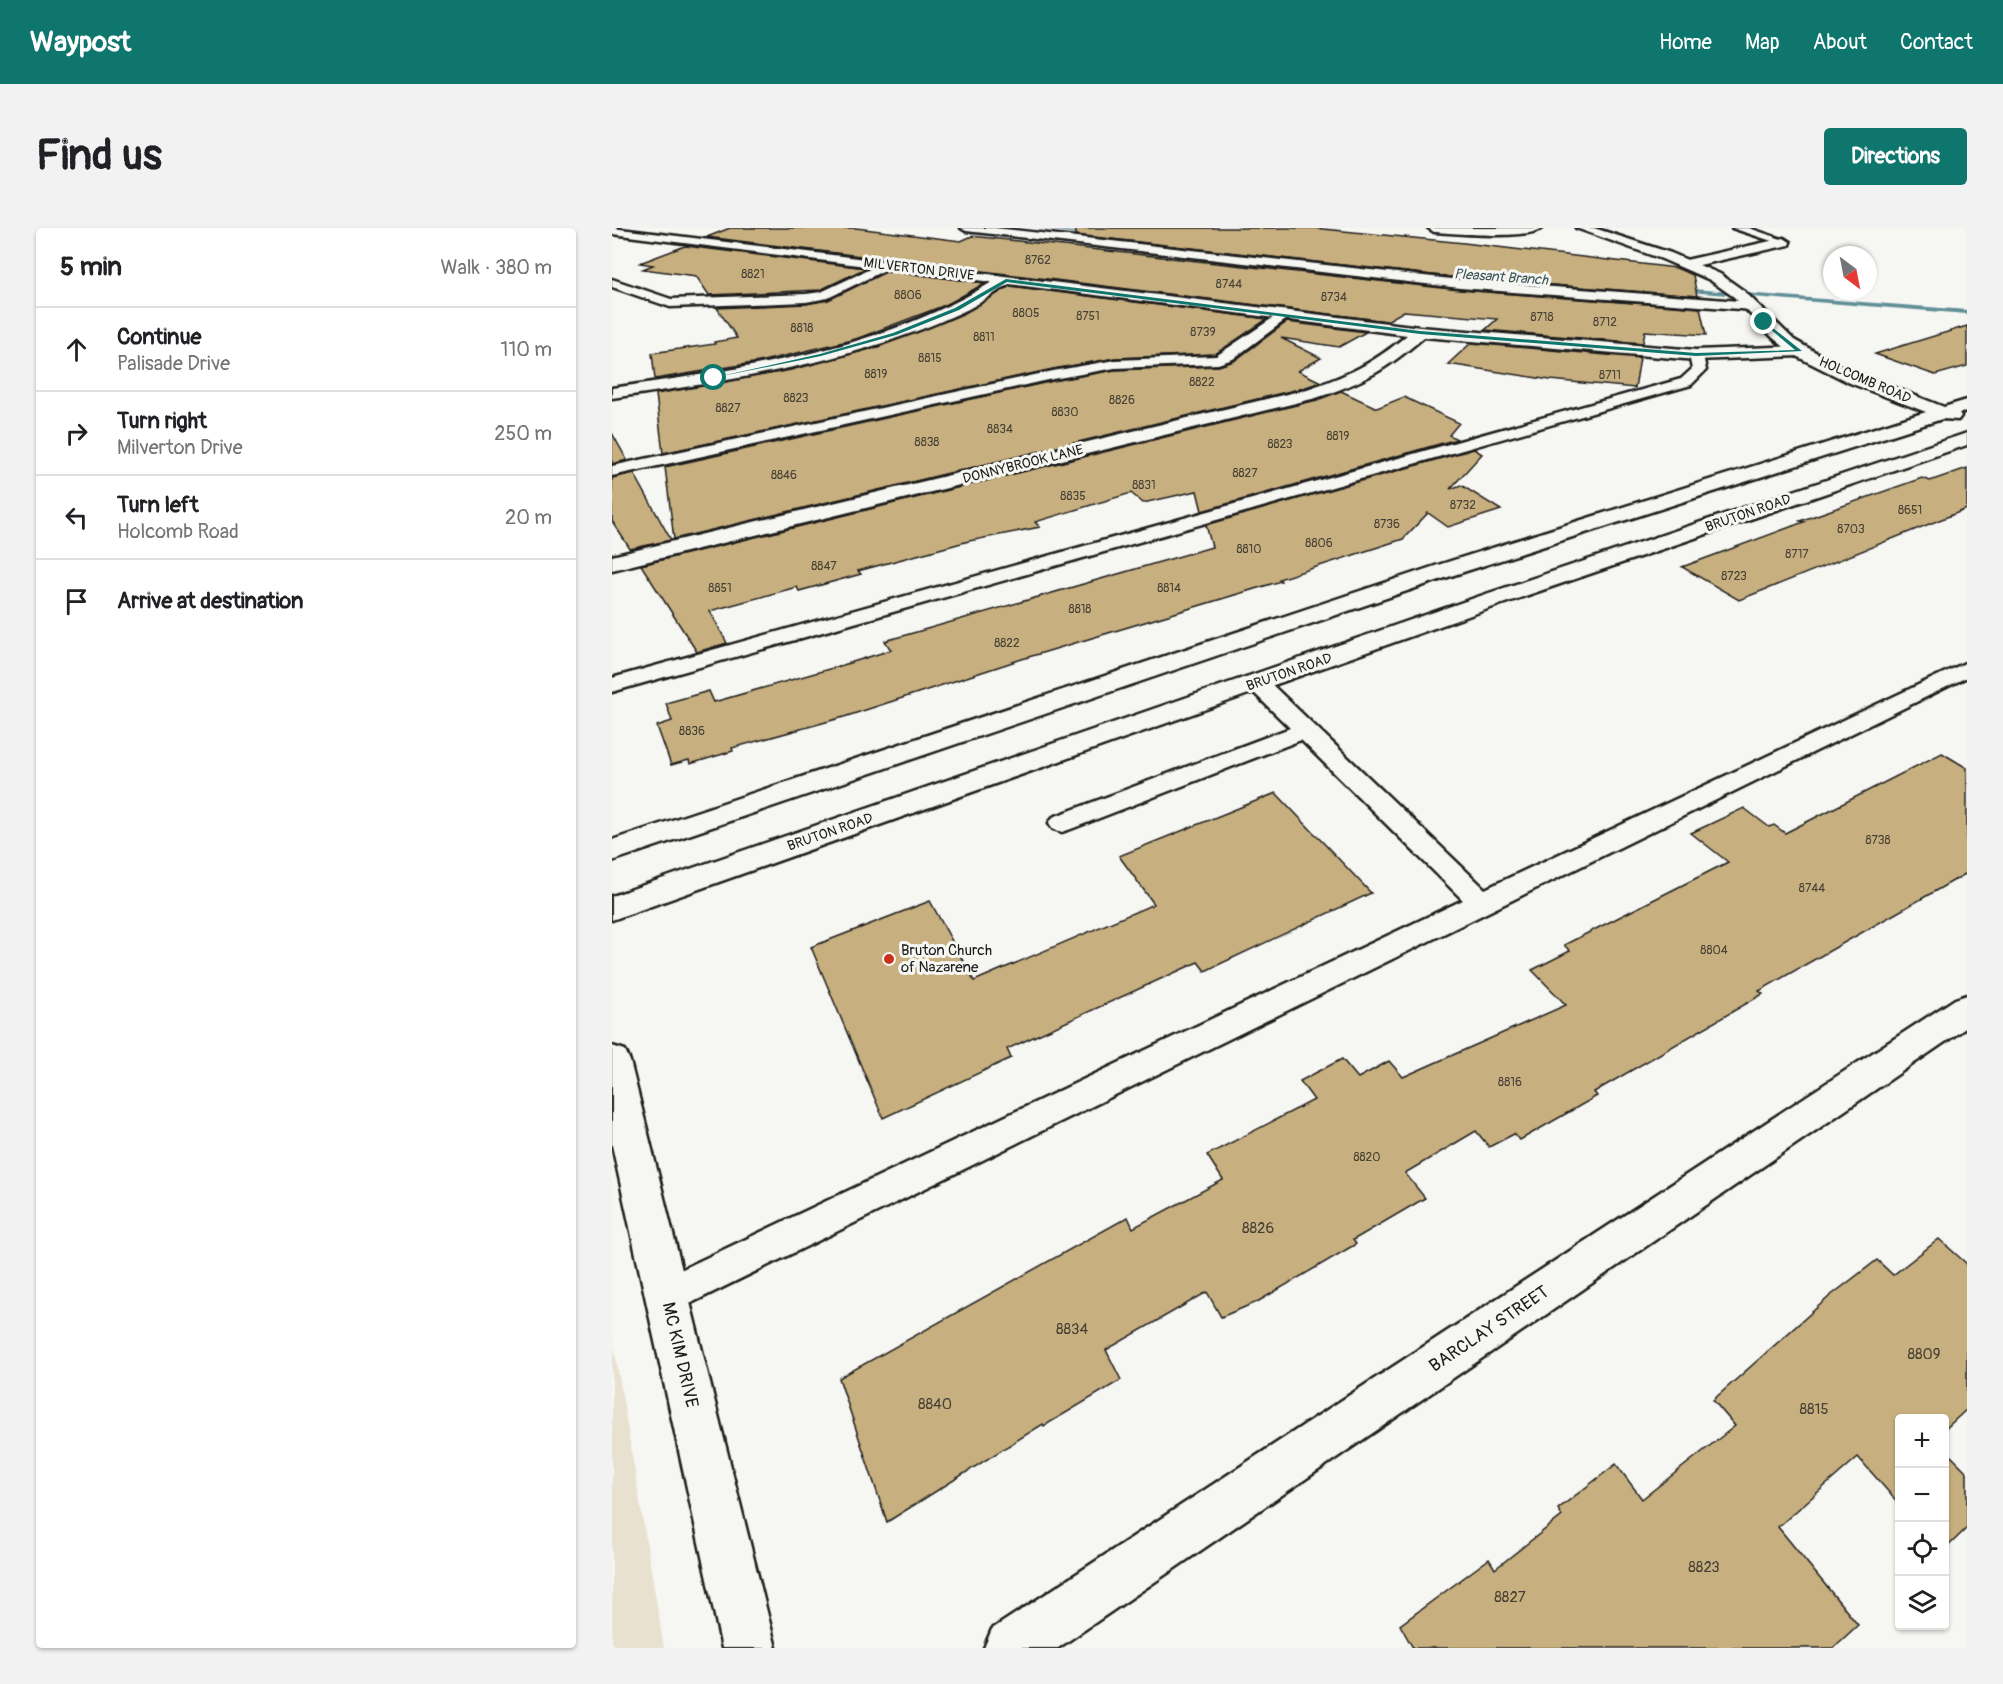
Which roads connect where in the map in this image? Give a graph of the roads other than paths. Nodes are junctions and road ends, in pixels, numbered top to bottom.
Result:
1 (966, 228) edge
2 (1066, 228) edge
3 (1434, 228) edge
4 (1536, 228) edge
5 (1582, 228) edge
6 (1737, 228) edge
7 (612, 230) edge
8 (1784, 242) joint
9 (1686, 264) junction
10 (887, 265) junction
11 (1006, 280) junction
12 (1594, 281) dead end
13 (612, 283) edge
14 (1713, 289) dead end
15 (1746, 299) junction
16 (1283, 315) junction
17 (1420, 332) junction
18 (1800, 351) junction
19 (1696, 354) junction
20 (612, 393) edge
21 (1967, 405) edge
22 (1944, 413) junction
23 (1967, 421) edge
24 (1967, 439) edge
25 (612, 471) edge
26 (612, 563) edge
27 (1449, 569) junction
28 (1494, 600) junction
29 (1967, 669) edge
30 (1257, 683) junction
31 (612, 686) edge
32 (1305, 730) junction
33 (1062, 823) dead end
34 (612, 851) edge
35 (1483, 903) junction
36 (612, 908) edge
37 (1967, 1009) edge
38 (612, 1061) edge
39 (666, 1296) junction
40 (749, 1648) edge
41 (1011, 1648) edge

1 - 15 lane
2 - 12 lane
3 - 4 street
5 - 9 street, HOLCOMB ROAD
6 - 8 lane
7 - 10 street, MILVERTON DRIVE
8 - 9 street
9 - 15 street, HOLCOMB ROAD
10 - 11 street, MILVERTON DRIVE
10 - 13 lane
11 - 16 street, MILVERTON DRIVE
11 - 20 street
14 - 15 lane
15 - 18 street, HOLCOMB ROAD
16 - 17 street, MILVERTON DRIVE
16 - 25 lane
17 - 19 street, MILVERTON DRIVE
17 - 26 street, DONNYBROOK LANE
18 - 19 street, MILVERTON DRIVE
18 - 22 street, HOLCOMB ROAD
19 - 31 lane
21 - 22 street
22 - 23 street, HOLCOMB ROAD
22 - 27 street
24 - 28 street, BRUTON ROAD
27 - 28 street
27 - 34 street
28 - 30 street, BRUTON ROAD
29 - 35 lane
30 - 32 lane
30 - 36 street, BRUTON ROAD
32 - 33 lane
32 - 35 lane
35 - 39 lane
37 - 41 street, BARCLAY STREET
38 - 39 street, MC KIM DRIVE
39 - 40 street, MC KIM DRIVE

